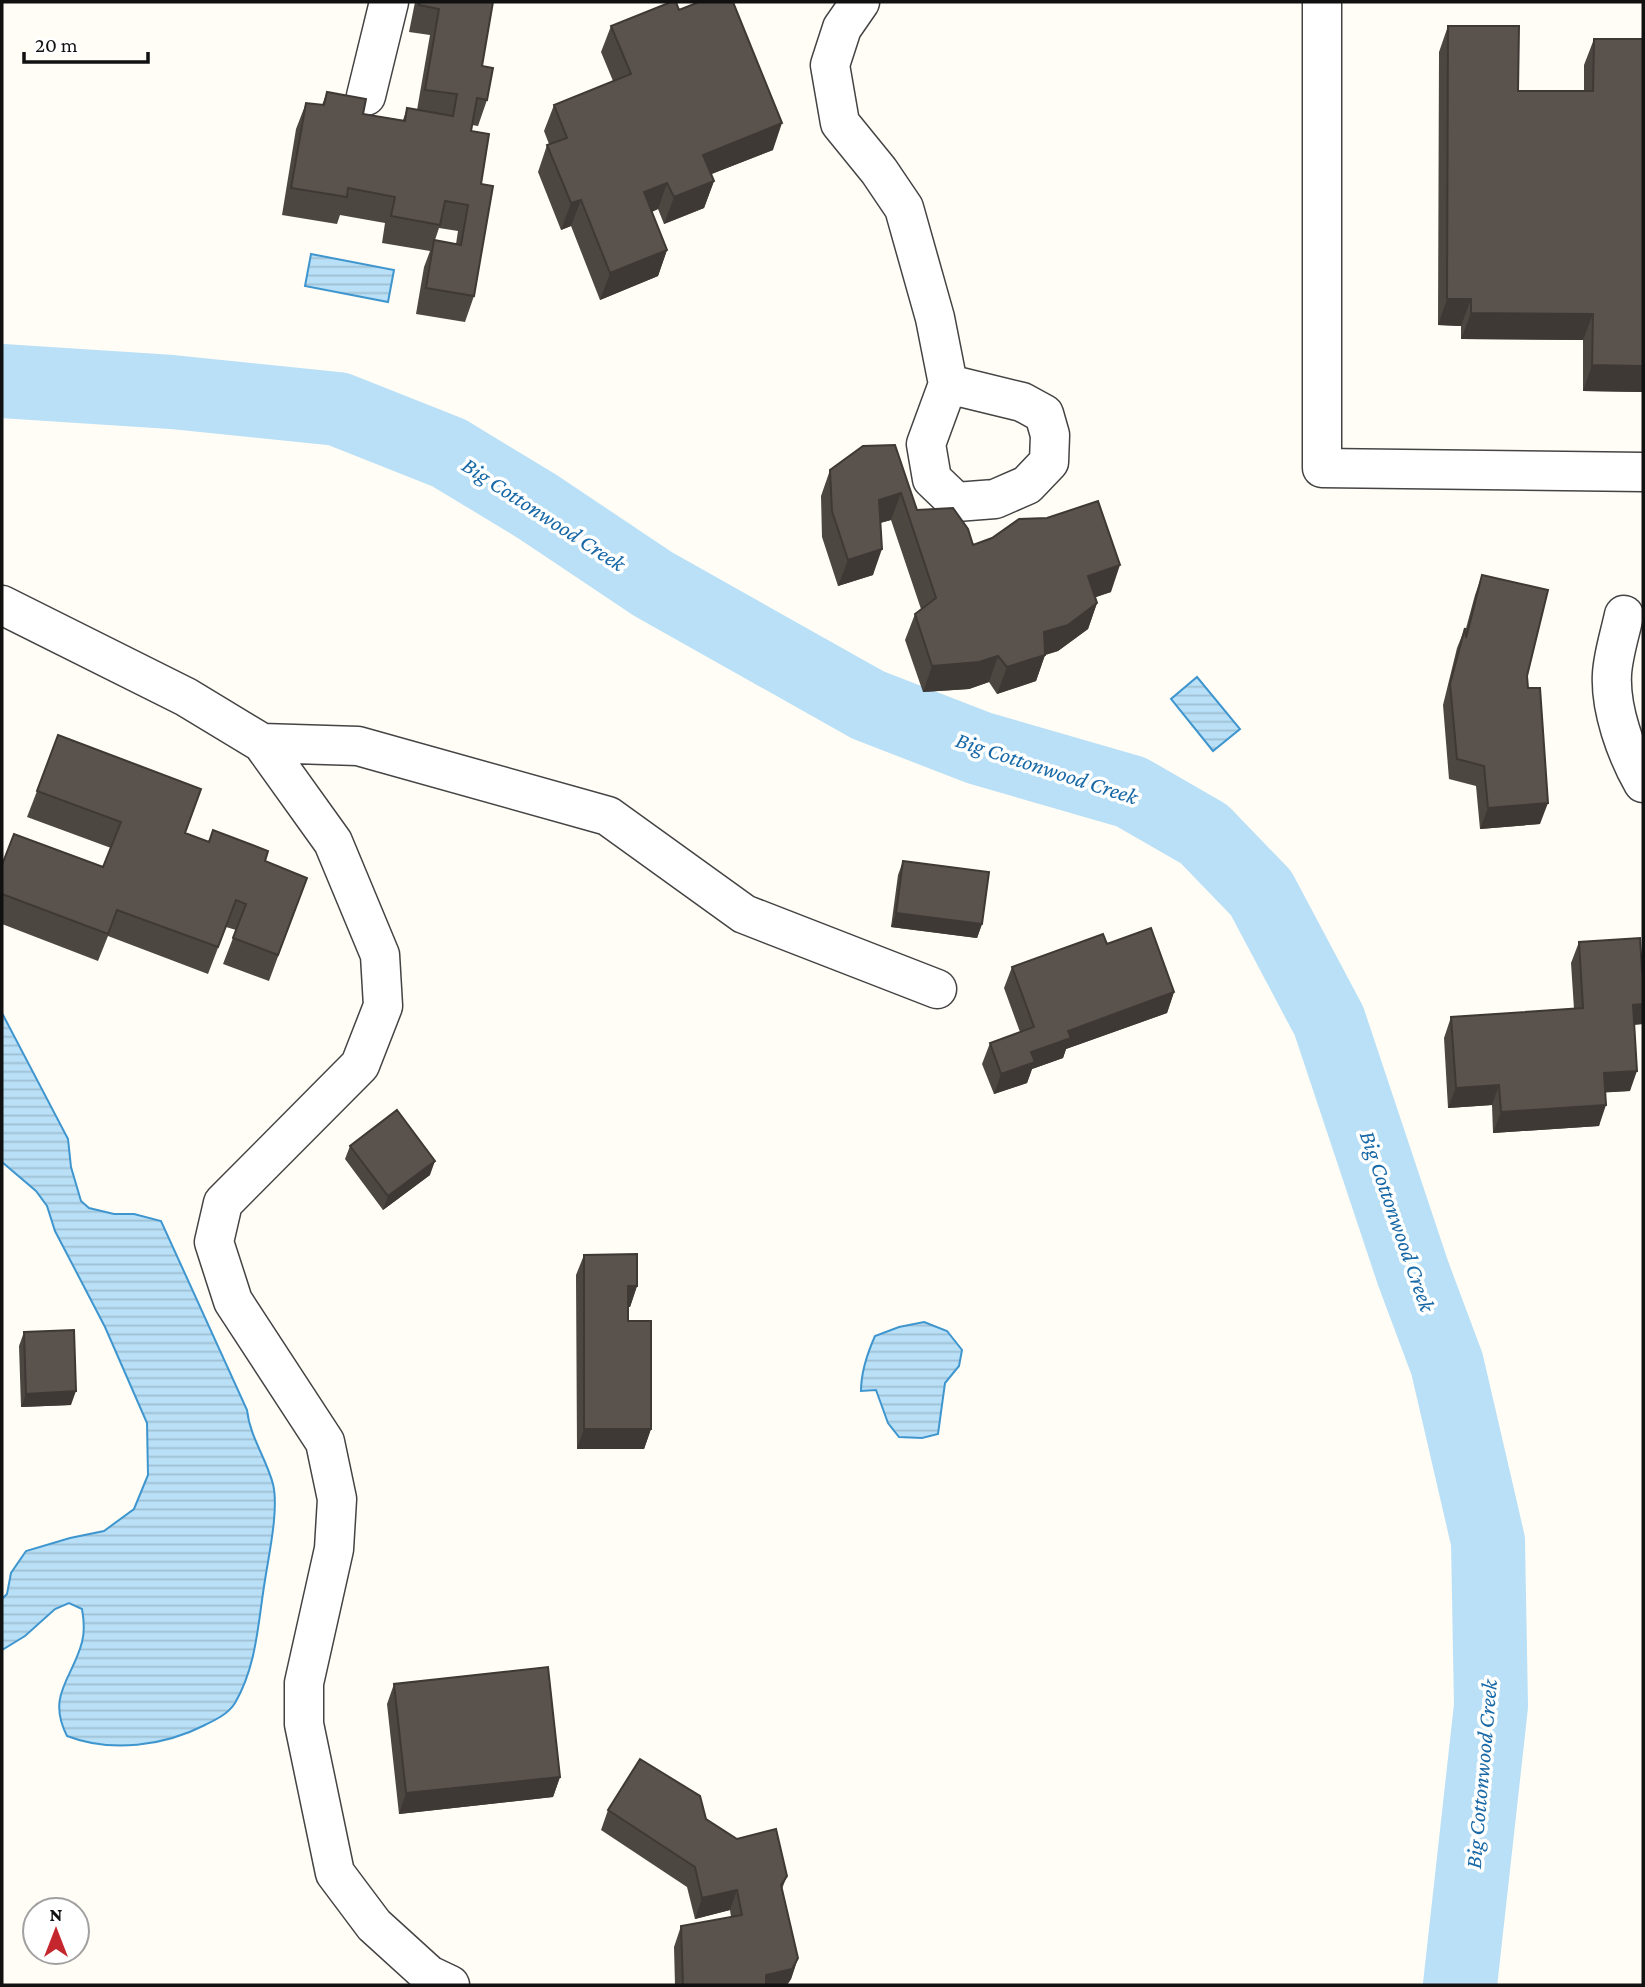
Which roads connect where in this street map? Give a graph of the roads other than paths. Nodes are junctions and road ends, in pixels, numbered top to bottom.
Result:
1 (389, 2) edge
2 (860, 2) edge
3 (1322, 2) edge
4 (366, 96) edge
5 (948, 384) dead end
6 (1643, 472) edge
7 (2, 605) edge
8 (1624, 615) dead end
9 (262, 743) junction
10 (1643, 783) edge
11 (937, 989) dead end
12 (450, 1985) edge

1 - 4 lane
2 - 5 lane
3 - 6 lane
7 - 9 lane
8 - 10 lane
9 - 11 lane
9 - 12 lane

